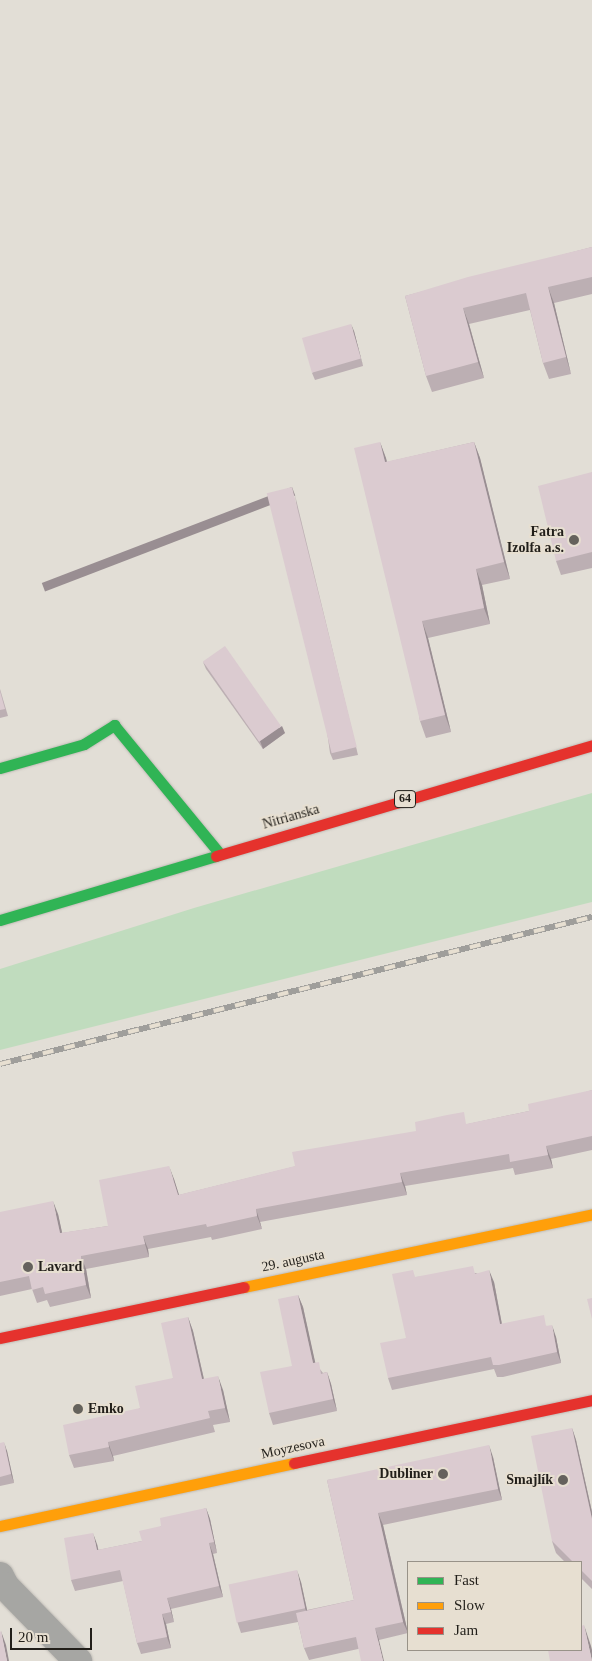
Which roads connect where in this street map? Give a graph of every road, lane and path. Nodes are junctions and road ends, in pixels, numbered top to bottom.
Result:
1 (592, 745) edge
2 (0, 768) edge
3 (219, 854) junction
4 (0, 920) edge
5 (592, 1214) edge
6 (0, 1338) edge
7 (592, 1400) edge
8 (0, 1526) edge
9 (0, 1576) edge
10 (78, 1661) edge

1 - 3 street, Nitrianska / 64
2 - 3 street
3 - 4 street, Nitrianska / 64
5 - 6 street, 29. augusta
7 - 8 street, Moyzesova
9 - 10 street

